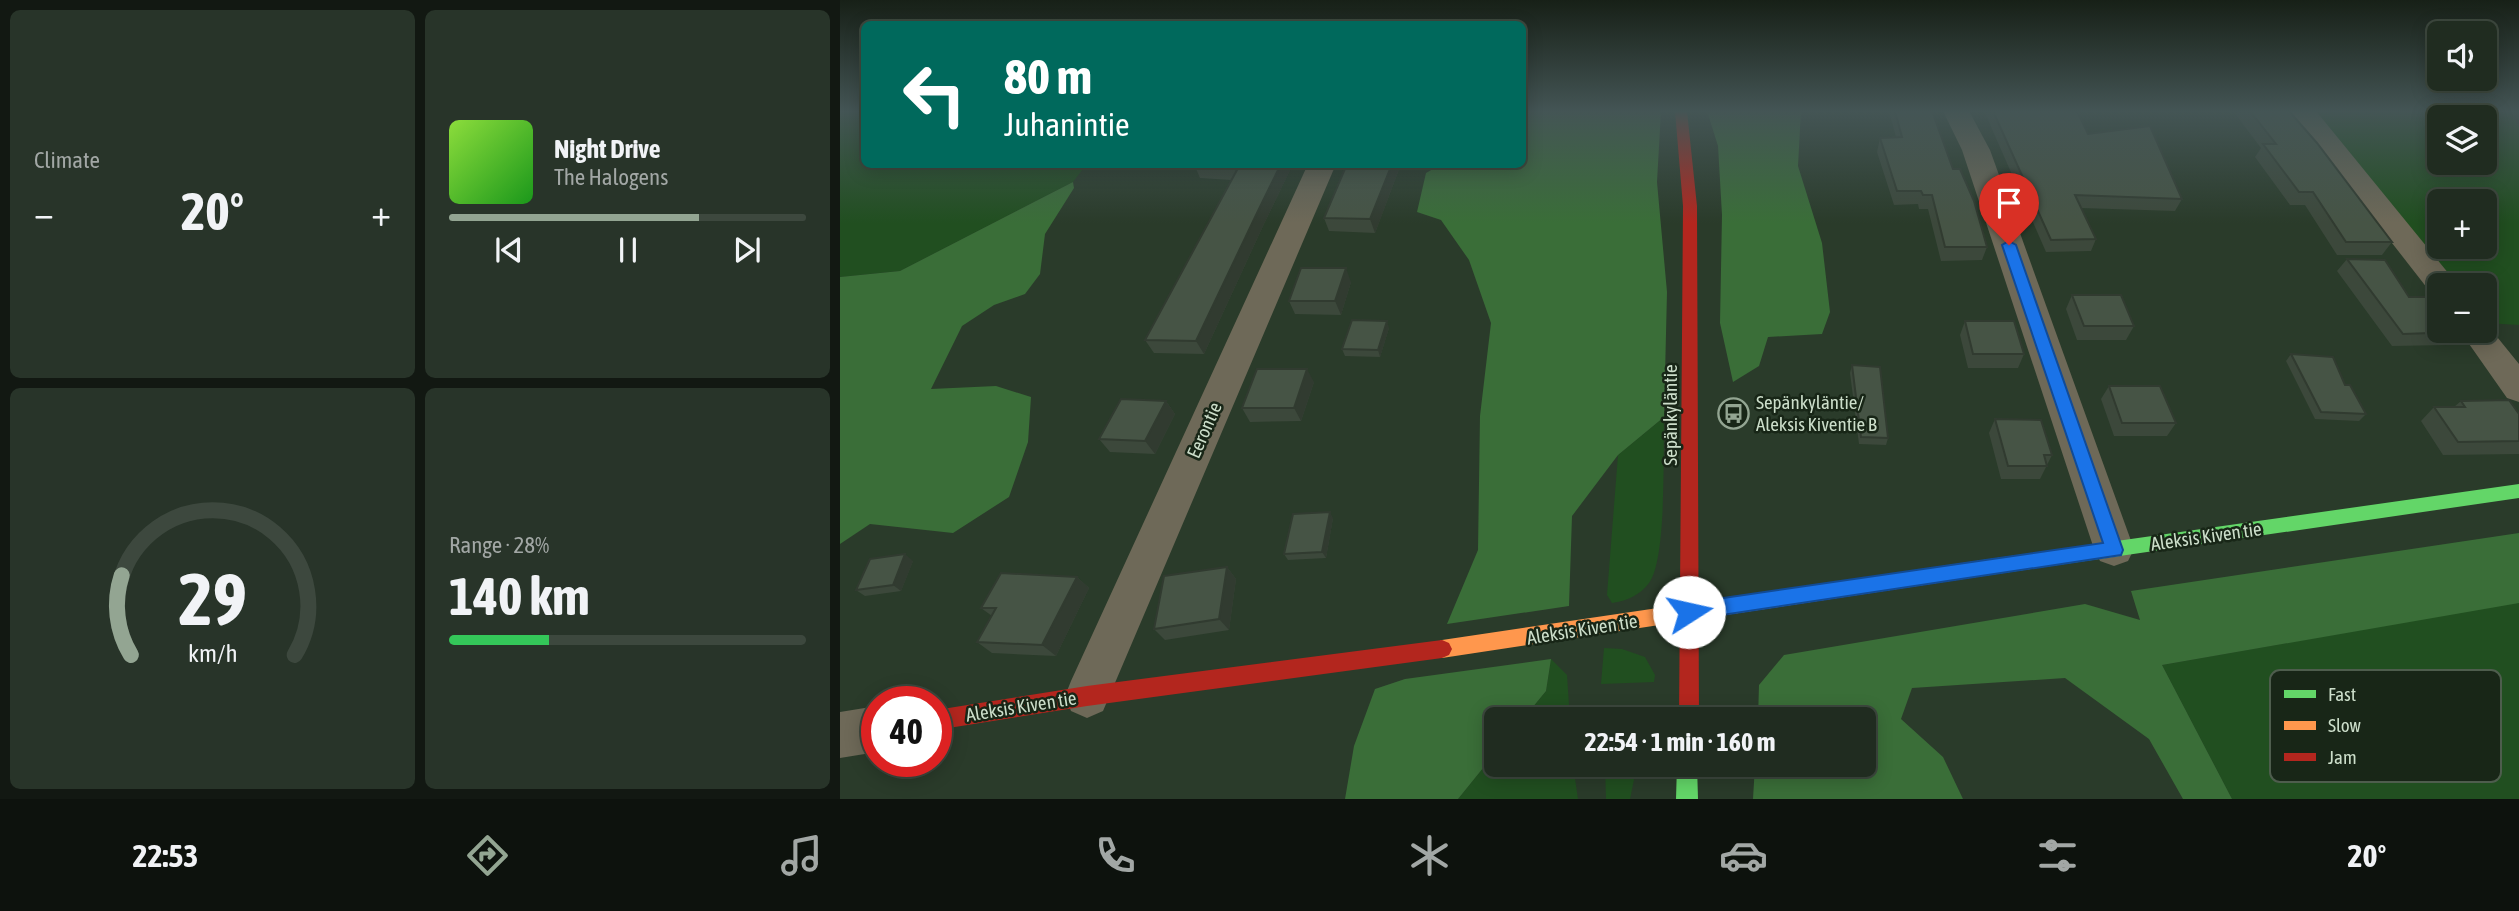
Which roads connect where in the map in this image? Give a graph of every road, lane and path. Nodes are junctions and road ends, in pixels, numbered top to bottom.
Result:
1 (1686, 148) edge
2 (1975, 148) edge
3 (2332, 148) edge
4 (1320, 168) edge
5 (2432, 273) edge
6 (2485, 343) edge
7 (2519, 388) edge
8 (2519, 491) edge
9 (2114, 550) junction
10 (1689, 612) junction
11 (1087, 696) junction
12 (1689, 707) edge
13 (952, 717) edge
14 (861, 732) edge
15 (840, 735) edge
16 (1688, 777) edge
17 (1687, 799) edge

1 - 10 street, Sepänkyläntie
2 - 9 street
3 - 5 street
4 - 11 street, Eerontie
6 - 7 street
8 - 9 street, Aleksis Kiven tie
9 - 10 street, Aleksis Kiven tie
10 - 11 street, Aleksis Kiven tie
10 - 12 street, Sepänkyläntie
11 - 13 street, Aleksis Kiven tie
14 - 15 street
16 - 17 street

